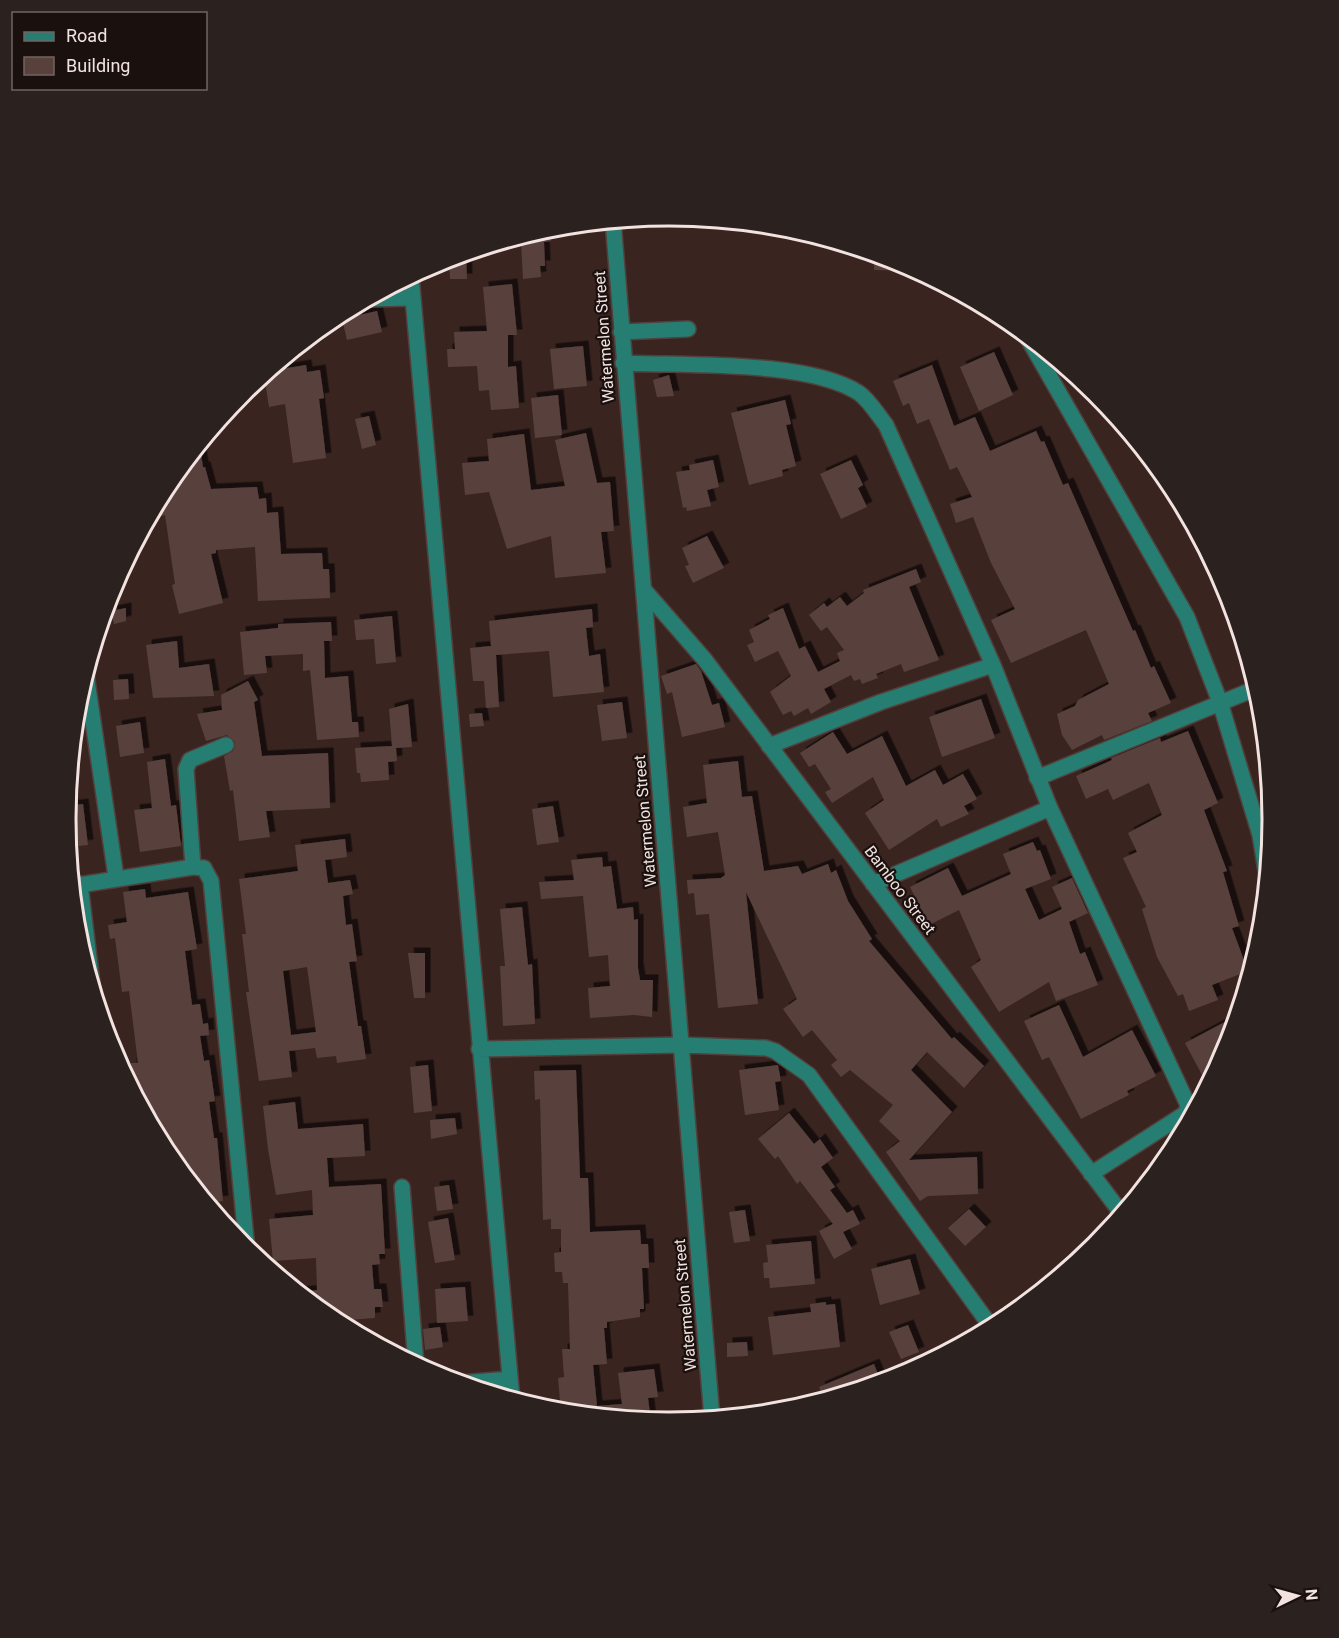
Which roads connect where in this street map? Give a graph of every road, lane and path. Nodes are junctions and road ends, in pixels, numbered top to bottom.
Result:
1 (614, 229) edge
2 (411, 285) edge
3 (412, 298) junction
4 (384, 299) edge
5 (688, 328) dead end
6 (621, 332) junction
7 (1038, 356) edge
8 (623, 363) junction
9 (645, 591) junction
10 (993, 665) junction
11 (1248, 691) edge
12 (1221, 702) junction
13 (85, 720) edge
14 (226, 745) dead end
15 (769, 746) junction
16 (1037, 778) junction
17 (1050, 808) junction
18 (1261, 843) edge
19 (193, 867) junction
20 (116, 877) junction
21 (81, 884) edge
22 (873, 884) junction
23 (682, 1045) junction
24 (479, 1049) junction
25 (1187, 1107) edge
26 (1184, 1114) edge
27 (1091, 1174) junction
28 (402, 1187) dead end
29 (1117, 1208) edge
30 (245, 1233) edge
31 (986, 1320) edge
32 (415, 1355) edge
33 (510, 1379) junction
34 (480, 1381) edge
35 (511, 1391) edge
36 (711, 1411) edge

1 - 6 street, Watermelon Street
2 - 3 street
3 - 4 street
3 - 24 street
5 - 6 street
6 - 8 street, Watermelon Street
7 - 12 street
8 - 9 street, Watermelon Street
8 - 10 street
9 - 15 street, Bamboo Street
9 - 23 street, Watermelon Street
10 - 15 street
10 - 16 street
11 - 12 street
12 - 16 street
12 - 18 street
13 - 20 street
14 - 19 street
15 - 22 street, Bamboo Street
16 - 17 street
17 - 22 street
17 - 25 street
19 - 20 street
19 - 30 street
20 - 21 street
22 - 27 street, Bamboo Street
23 - 24 street
23 - 31 street
23 - 36 street, Watermelon Street
24 - 33 street
26 - 27 street
27 - 29 street, Bamboo Street
28 - 32 street
33 - 34 street
33 - 35 street

